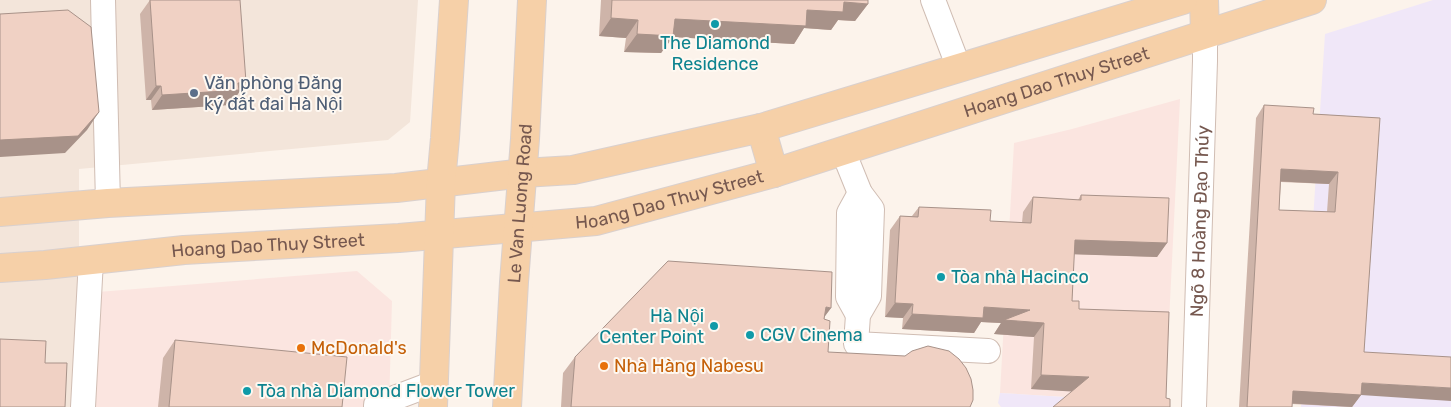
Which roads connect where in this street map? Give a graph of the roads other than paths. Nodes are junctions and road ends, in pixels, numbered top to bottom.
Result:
1 (102, 0) edge
2 (454, 0) edge
3 (532, 0) edge
4 (933, 0) edge
5 (1183, 0) edge
6 (1204, 0) edge
7 (1312, 0) edge
8 (1205, 34) junction
9 (959, 68) junction
10 (761, 128) junction
11 (842, 151) junction
12 (774, 173) junction
13 (523, 174) junction
14 (441, 182) junction
15 (108, 203) junction
16 (0, 212) edge
17 (518, 228) junction
18 (439, 235) junction
19 (91, 260) junction
20 (0, 268) edge
21 (988, 351) dead end
22 (433, 395) edge
23 (83, 407) edge
24 (376, 407) edge
25 (507, 407) edge
26 (1194, 407) edge

1 - 15 street
2 - 14 main road
3 - 13 main road, Le Van Luong Road
4 - 9 street
5 - 9 main road
6 - 8 main road
7 - 8 main road, Hoang Dao Thuy Street
8 - 11 main road, Hoang Dao Thuy Street
8 - 26 street, Ngõ 8 Hoàng Đạo Thúy
9 - 10 main road
10 - 12 main road
10 - 13 main road
11 - 12 main road, Hoang Dao Thuy Street
11 - 21 street
12 - 17 main road, Hoang Dao Thuy Street
13 - 14 main road
13 - 17 main road, Le Van Luong Road
14 - 15 main road
14 - 18 main road
15 - 16 main road
17 - 18 main road, Hoang Dao Thuy Street
17 - 25 main road, Le Van Luong Road
18 - 19 main road, Hoang Dao Thuy Street
18 - 22 main road
19 - 20 main road, Hoang Dao Thuy Street
19 - 23 street
22 - 24 street

